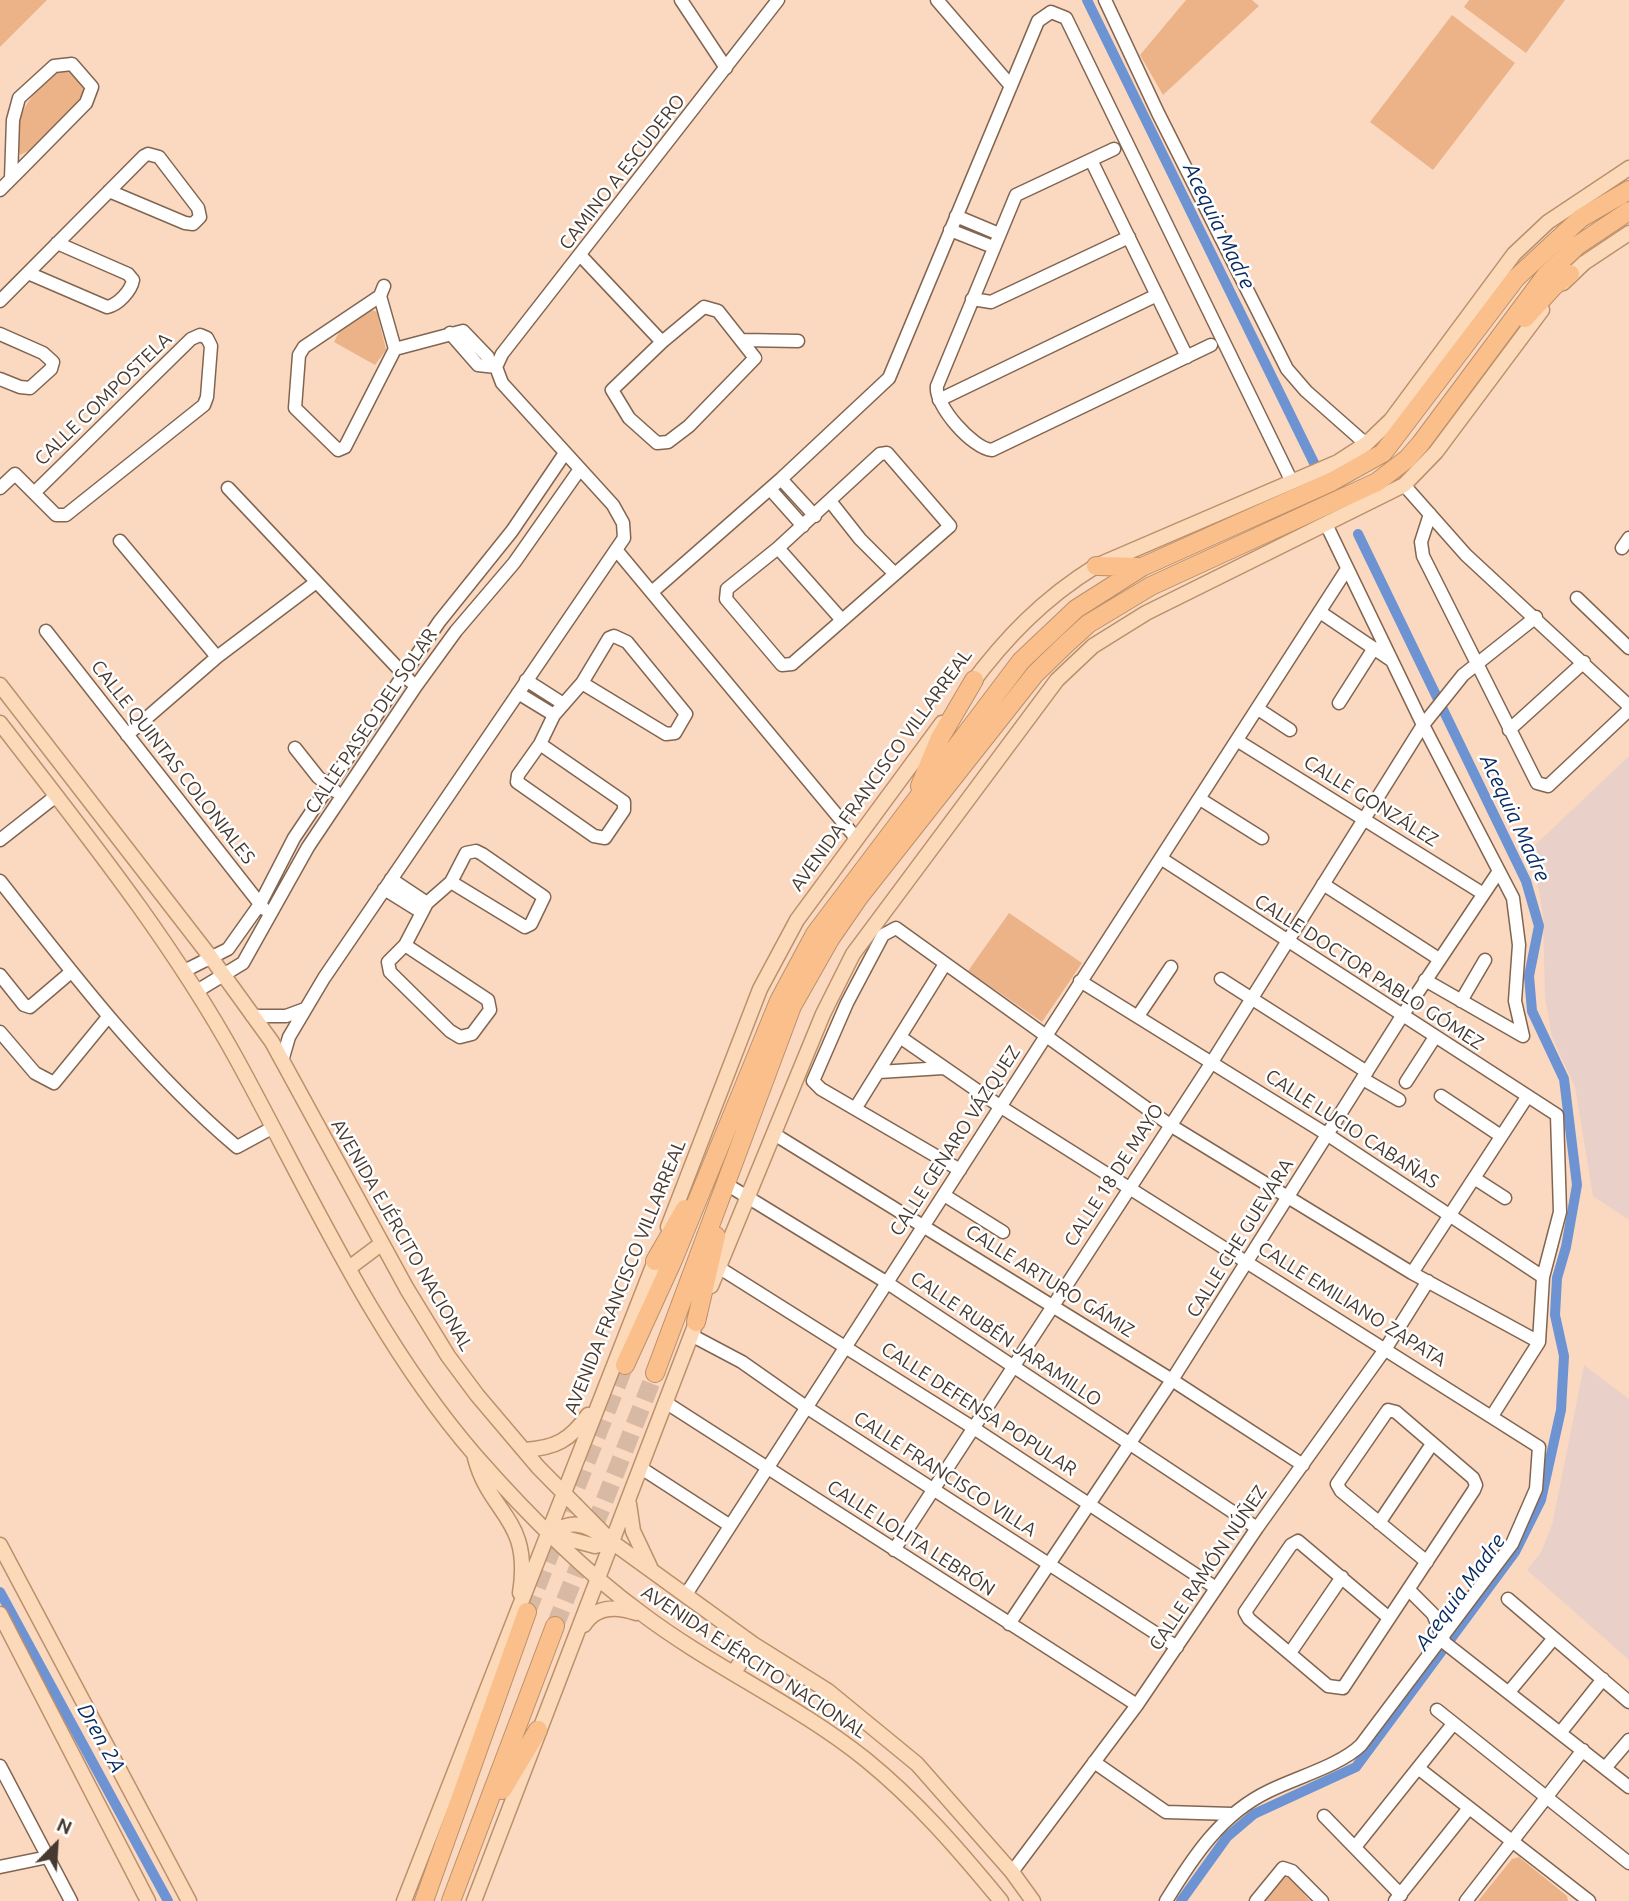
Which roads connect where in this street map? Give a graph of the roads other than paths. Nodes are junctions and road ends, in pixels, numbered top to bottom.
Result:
1 (681, 0) edge
2 (778, 0) edge
3 (937, 0) edge
4 (1105, 0) edge
5 (726, 68) junction
6 (1011, 86) junction
7 (1114, 149) dead end
8 (1091, 160) junction
9 (1629, 168) edge
10 (11, 179) junction
11 (0, 190) edge
12 (1629, 190) edge
13 (109, 191) junction
14 (1629, 211) edge
15 (956, 216) junction
16 (950, 230) junction
17 (1629, 233) edge
18 (999, 234) junction
19 (1129, 237) junction
20 (57, 243) junction
21 (993, 247) junction
22 (581, 256) junction
23 (28, 273) junction
24 (1570, 274) junction
25 (1157, 296) junction
26 (972, 299) junction
27 (0, 301) edge
28 (0, 334) edge
29 (743, 340) junction
30 (798, 341) dead end
31 (662, 342) junction
32 (1211, 345) dead end
33 (395, 349) junction
34 (1187, 357) junction
35 (492, 366) junction
36 (0, 379) edge
37 (1458, 390) junction
38 (939, 400) junction
39 (1366, 443) junction
40 (565, 453) junction
41 (580, 469) junction
42 (15, 474) junction
43 (0, 476) edge
44 (781, 479) junction
45 (1292, 482) junction
46 (1404, 485) junction
47 (0, 488) edge
48 (228, 488) dead end
49 (770, 489) junction
50 (34, 493) junction
51 (830, 501) junction
52 (1430, 514) junction
53 (815, 516) junction
54 (1326, 524) junction
55 (803, 526) junction
56 (512, 531) junction
57 (120, 541) dead end
58 (528, 544) junction
59 (778, 548) junction
60 (618, 552) junction
61 (1096, 566) junction
62 (1142, 567) junction
63 (1347, 569) junction
64 (894, 573) junction
65 (315, 583) junction
66 (652, 592) junction
67 (1577, 598) dead end
68 (1320, 612) junction
69 (1536, 617) junction
70 (841, 619) junction
71 (46, 631) dead end
72 (1374, 648) junction
73 (1629, 648) edge
74 (217, 657) junction
75 (1392, 660) junction
76 (1584, 662) junction
77 (1476, 665) junction
78 (404, 675) junction
79 (526, 680) junction
80 (974, 680) junction
81 (582, 683) junction
82 (0, 684) edge
83 (416, 686) junction
84 (518, 693) junction
85 (562, 703) junction
86 (1339, 703) dead end
87 (1629, 708) edge
88 (1258, 709) junction
89 (554, 715) junction
90 (0, 723) edge
91 (1423, 725) junction
92 (1290, 730) dead end
93 (1509, 730) junction
94 (127, 735) junction
95 (1238, 741) junction
96 (540, 744) junction
97 (295, 748) dead end
98 (330, 788) junction
99 (56, 796) junction
100 (343, 797) junction
101 (1200, 799) junction
102 (916, 800) junction
103 (1365, 820) junction
104 (856, 838) junction
105 (1262, 838) dead end
106 (0, 840) edge
107 (1161, 859) junction
108 (1499, 871) junction
109 (0, 881) edge
110 (450, 882) junction
111 (388, 884) junction
112 (1323, 884) junction
113 (1482, 893) junction
114 (260, 904) junction
115 (424, 907) junction
116 (271, 917) junction
117 (1286, 942) junction
118 (405, 945) junction
119 (212, 959) junction
120 (1439, 960) junction
121 (1485, 960) dead end
122 (945, 964) junction
123 (1171, 967) dead end
124 (184, 971) junction
125 (71, 972) junction
126 (0, 975) edge
127 (224, 977) junction
128 (1222, 979) dead end
129 (1080, 981) junction
130 (1425, 981) junction
131 (197, 991) junction
132 (1251, 999) junction
133 (1461, 1001) junction
134 (305, 1009) junction
135 (252, 1016) junction
136 (1138, 1016) junction
137 (1402, 1016) junction
138 (108, 1017) junction
139 (0, 1032) edge
140 (1046, 1036) junction
141 (900, 1037) junction
142 (1435, 1037) junction
143 (282, 1061) junction
144 (1212, 1062) junction
145 (943, 1068) junction
146 (879, 1072) junction
147 (1365, 1075) junction
148 (1406, 1082) dead end
149 (1441, 1096) dead end
150 (1527, 1097) junction
151 (1399, 1100) dead end
152 (1001, 1107) junction
153 (855, 1109) junction
154 (752, 1112) junction
155 (1170, 1125) junction
156 (272, 1128) junction
157 (727, 1128) junction
158 (775, 1133) junction
159 (1328, 1135) junction
160 (1501, 1136) junction
161 (960, 1170) junction
162 (1474, 1178) junction
163 (731, 1187) junction
164 (1129, 1188) junction
165 (944, 1195) junction
166 (748, 1198) junction
167 (1505, 1198) dead end
168 (1287, 1199) junction
169 (1449, 1216) junction
170 (923, 1226) junction
171 (1003, 1232) dead end
172 (381, 1244) junction
173 (673, 1260) junction
174 (654, 1261) junction
175 (1249, 1261) junction
176 (718, 1267) junction
177 (349, 1268) junction
178 (1412, 1273) junction
179 (690, 1275) junction
180 (1543, 1277) junction
181 (1428, 1281) junction
182 (886, 1282) junction
183 (641, 1292) junction
184 (1051, 1305) junction
185 (694, 1329) junction
186 (1539, 1342) junction
187 (845, 1347) junction
188 (1386, 1348) junction
189 (625, 1365) tunnel mouth
190 (1013, 1365) junction
191 (654, 1373) tunnel mouth
192 (1172, 1380) junction
193 (599, 1399) junction
194 (665, 1402) junction
195 (806, 1407) junction
196 (1492, 1416) junction
197 (972, 1427) junction
198 (1432, 1444) junction
199 (1128, 1445) junction
200 (524, 1450) junction
201 (473, 1453) junction
202 (1303, 1465) junction
203 (767, 1467) junction
204 (640, 1468) junction
205 (933, 1488) junction
206 (564, 1493) junction
207 (628, 1501) junction
208 (1088, 1503) junction
209 (1379, 1523) junction
210 (729, 1525) junction
211 (1257, 1528) junction
212 (550, 1533) junction
213 (612, 1542) junction
214 (0, 1545) edge
215 (894, 1550) junction
216 (1047, 1562) junction
217 (1427, 1562) junction
218 (652, 1572) junction
219 (1342, 1577) junction
220 (598, 1579) junction
221 (1216, 1588) junction
222 (1409, 1590) junction
223 (685, 1596) junction
224 (1508, 1599) dead end
225 (521, 1613) junction
226 (0, 1614) edge
227 (643, 1615) junction
228 (1389, 1618) junction
229 (1009, 1624) junction
230 (555, 1626) tunnel mouth
231 (1554, 1638) junction
232 (575, 1639) junction
233 (1446, 1643) junction
234 (753, 1644) junction
235 (1177, 1647) junction
236 (1290, 1653) junction
237 (493, 1667) junction
238 (734, 1672) junction
239 (1603, 1679) junction
240 (1509, 1692) junction
241 (1629, 1702) edge
242 (1137, 1705) junction
243 (1437, 1710) dead end
244 (1453, 1724) junction
245 (538, 1730) junction
246 (1560, 1732) junction
247 (1629, 1740) edge
248 (1583, 1750) junction
249 (1094, 1762) junction
250 (0, 1766) edge
251 (1418, 1768) junction
252 (1605, 1769) junction
253 (1629, 1787) edge
254 (1546, 1797) junction
255 (1469, 1808) junction
256 (1232, 1814) junction
257 (483, 1815) junction
258 (1324, 1816) dead end
259 (450, 1829) junction
260 (1513, 1841) junction
261 (1354, 1847) junction
262 (48, 1857) junction
263 (1629, 1863) edge
264 (0, 1867) edge
265 (1012, 1872) junction
266 (1398, 1898) edge
267 (1583, 1899) edge
268 (71, 1901) edge
269 (148, 1901) edge
270 (190, 1901) edge
271 (404, 1901) edge
272 (424, 1901) edge
273 (451, 1901) edge
274 (474, 1901) edge
275 (1001, 1901) edge
276 (1033, 1901) edge
277 (1166, 1901) edge
278 (1256, 1901) edge
279 (1322, 1901) edge
280 (1466, 1901) edge

1 - 5 street
2 - 5 street, CAMINO A ESCUDERO
3 - 6 street
4 - 39 street
5 - 22 street, CAMINO A ESCUDERO
6 - 15 street
6 - 45 street
7 - 8 street
8 - 18 street
8 - 19 street
9 - 39 main road, AVENIDA FRANCISCO VILLARREAL
10 - 10 street
10 - 11 street
12 - 62 highway, AVENIDA FRANCISCO VILLARREAL
13 - 13 street
13 - 20 street
14 - 37 highway
15 - 16 street
15 - 18 street
16 - 21 street
16 - 44 street
17 - 24 main road
18 - 21 street
19 - 25 street
19 - 26 street
20 - 23 street
20 - 23 street
21 - 26 street
22 - 31 street
22 - 35 street, CAMINO A ESCUDERO
23 - 27 street
24 - 37 highway
24 - 46 main road
25 - 34 street
25 - 38 street
26 - 38 street
28 - 36 street
29 - 30 street
29 - 31 street
29 - 31 street
32 - 34 street
33 - 33 street
33 - 35 street
34 - 38 street
35 - 40 street
37 - 154 highway
39 - 45 main road, AVENIDA FRANCISCO VILLARREAL
40 - 41 street
40 - 56 street, CALLE PASEO DEL SOLAR
41 - 58 street, CALLE PASEO DEL SOLAR
41 - 60 street
42 - 43 street
42 - 47 street
42 - 50 street, CALLE COMPOSTELA
44 - 49 street
44 - 53 street
45 - 61 main road, AVENIDA FRANCISCO VILLARREAL
46 - 52 street
46 - 54 main road
48 - 65 street
49 - 55 street
49 - 66 street
50 - 50 street, CALLE COMPOSTELA
51 - 53 street
51 - 64 street
51 - 64 street
52 - 69 street
52 - 77 street
53 - 55 street
54 - 63 street
54 - 158 main road
55 - 59 street
56 - 58 street
56 - 78 street, CALLE PASEO DEL SOLAR
57 - 74 street
58 - 83 street, CALLE PASEO DEL SOLAR
59 - 70 street
59 - 70 street
60 - 66 street
60 - 79 street
61 - 62 highway
61 - 80 main road, AVENIDA FRANCISCO VILLARREAL
62 - 102 highway, AVENIDA FRANCISCO VILLARREAL
63 - 68 street, CALLE GENARO VÁZQUEZ
63 - 75 street
64 - 70 street
65 - 74 street
65 - 78 street
66 - 104 street
67 - 73 street
68 - 72 street
68 - 88 street, CALLE GENARO VÁZQUEZ
69 - 76 street
69 - 77 street, CALLE 18 DE MAYO
71 - 94 street, CALLE QUINTAS COLONIALES
72 - 75 street
72 - 86 street
74 - 94 street
75 - 91 street
76 - 87 street
76 - 93 street
77 - 91 street, CALLE 18 DE MAYO
77 - 93 street
78 - 83 street
78 - 98 street, CALLE PASEO DEL SOLAR
79 - 84 street
79 - 85 street
80 - 102 highway
80 - 104 main road, AVENIDA FRANCISCO VILLARREAL
81 - 81 street
81 - 85 street
82 - 119 main road, AVENIDA EJÉRCITO NACIONAL
83 - 100 street, CALLE PASEO DEL SOLAR
84 - 89 street
84 - 111 street
85 - 89 street
87 - 93 street
88 - 92 street
88 - 95 street, CALLE GENARO VÁZQUEZ
89 - 96 street
90 - 99 main road, AVENIDA EJÉRCITO NACIONAL
91 - 103 street, CALLE 18 DE MAYO
91 - 108 street
94 - 114 street, CALLE QUINTAS COLONIALES
95 - 101 street, CALLE GENARO VÁZQUEZ
95 - 103 street, CALLE GONZÁLEZ
96 - 96 street
97 - 98 street
98 - 100 street
98 - 114 street, CALLE PASEO DEL SOLAR
99 - 106 street
99 - 124 main road, AVENIDA EJÉRCITO NACIONAL
100 - 116 street, CALLE PASEO DEL SOLAR
101 - 105 street
101 - 107 street, CALLE GENARO VÁZQUEZ
102 - 157 highway, AVENIDA FRANCISCO VILLARREAL
103 - 112 street, CALLE 18 DE MAYO
103 - 113 street, CALLE GONZÁLEZ
104 - 174 main road, AVENIDA FRANCISCO VILLARREAL
107 - 117 street, CALLE DOCTOR PABLO GÓMEZ
107 - 129 street, CALLE GENARO VÁZQUEZ
108 - 113 street, CALLE CHE GUEVARA
108 - 133 street
109 - 125 street
110 - 110 street
110 - 115 street
111 - 115 street
111 - 134 street
112 - 117 street, CALLE 18 DE MAYO
112 - 120 street
113 - 120 street, CALLE CHE GUEVARA
114 - 116 street, CALLE QUINTAS COLONIALES
114 - 119 street, CALLE PASEO DEL SOLAR
115 - 118 street
116 - 127 street, CALLE PASEO DEL SOLAR
117 - 132 street, CALLE 18 DE MAYO
117 - 137 street, CALLE DOCTOR PABLO GÓMEZ
118 - 118 street
119 - 124 street, CALLE PASEO DEL SOLAR
119 - 127 main road, AVENIDA EJÉRCITO NACIONAL
120 - 130 street, CALLE CHE GUEVARA
121 - 133 street
122 - 140 street
122 - 141 street
122 - 153 street
123 - 136 street
124 - 131 main road, AVENIDA EJÉRCITO NACIONAL
125 - 126 street
125 - 138 street
127 - 131 street, CALLE PASEO DEL SOLAR
127 - 135 main road, AVENIDA EJÉRCITO NACIONAL
128 - 132 street
129 - 136 street, CALLE LUCIO CABAÑAS
129 - 140 street, CALLE GENARO VÁZQUEZ
130 - 133 street
130 - 137 street, CALLE CHE GUEVARA
131 - 156 main road, AVENIDA EJÉRCITO NACIONAL
132 - 144 street, CALLE 18 DE MAYO
132 - 147 street
134 - 135 street
134 - 143 street
135 - 143 main road, AVENIDA EJÉRCITO NACIONAL
136 - 144 street, CALLE LUCIO CABAÑAS
137 - 142 street, CALLE DOCTOR PABLO GÓMEZ
137 - 147 street, CALLE CHE GUEVARA
138 - 139 street
138 - 156 street
140 - 152 street, CALLE GENARO VÁZQUEZ
140 - 155 street
141 - 145 street, CALLE EMILIANO ZAPATA
141 - 146 street
142 - 148 street
142 - 150 street, CALLE DOCTOR PABLO GÓMEZ
143 - 172 main road, AVENIDA EJÉRCITO NACIONAL
144 - 155 street, CALLE 18 DE MAYO
144 - 159 street, CALLE LUCIO CABAÑAS
145 - 146 street
145 - 152 street, CALLE EMILIANO ZAPATA
146 - 153 street
147 - 151 street
147 - 159 street, CALLE CHE GUEVARA
149 - 160 street
150 - 160 street
150 - 180 street, CALLE DOCTOR PABLO GÓMEZ
152 - 161 street, CALLE GENARO VÁZQUEZ
152 - 164 street, CALLE EMILIANO ZAPATA
153 - 161 street
154 - 163 highway
154 - 179 highway
155 - 164 street, CALLE 18 DE MAYO
155 - 168 street
156 - 177 main road, AVENIDA EJÉRCITO NACIONAL
157 - 173 highway, AVENIDA FRANCISCO VILLARREAL
157 - 174 highway
158 - 166 main road
158 - 170 street, CALLE ARTURO GÁMIZ
159 - 168 street, CALLE CHE GUEVARA
159 - 169 street, CALLE LUCIO CABAÑAS
160 - 162 street
161 - 165 street, CALLE GENARO VÁZQUEZ
162 - 167 street
162 - 169 street
163 - 166 street, CALLE RUBÉN JARAMILLO
163 - 185 highway
164 - 175 street, CALLE EMILIANO ZAPATA
164 - 184 street, CALLE 18 DE MAYO
165 - 170 street, CALLE GENARO VÁZQUEZ
165 - 171 street
166 - 176 main road
166 - 182 street, CALLE RUBÉN JARAMILLO
168 - 175 street, CALLE CHE GUEVARA
168 - 178 street
169 - 178 street
169 - 180 street, CALLE LUCIO CABAÑAS
170 - 182 street, CALLE GENARO VÁZQUEZ
170 - 184 street, CALLE ARTURO GÁMIZ
172 - 177 main road
172 - 200 main road, AVENIDA EJÉRCITO NACIONAL
173 - 179 main road
173 - 183 main road
173 - 189 highway, AVENIDA FRANCISCO VILLARREAL
174 - 183 main road, AVENIDA FRANCISCO VILLARREAL
175 - 188 street, CALLE EMILIANO ZAPATA
175 - 192 street, CALLE CHE GUEVARA
176 - 185 main road
176 - 187 street, CALLE DEFENSA POPULAR
177 - 201 main road, AVENIDA EJÉRCITO NACIONAL
178 - 181 street
179 - 185 main road
179 - 191 highway
180 - 186 street
181 - 186 street
181 - 188 street, CALLE RAMÓN NÚÑEZ
182 - 187 street, CALLE GENARO VÁZQUEZ
182 - 190 street, CALLE RUBÉN JARAMILLO
183 - 193 main road, AVENIDA FRANCISCO VILLARREAL
184 - 190 street, CALLE 18 DE MAYO
184 - 192 street, CALLE ARTURO GÁMIZ
185 - 194 main road
185 - 195 street, CALLE FRANCISCO VILLA
186 - 196 street
187 - 195 street, CALLE GENARO VÁZQUEZ
187 - 197 street, CALLE DEFENSA POPULAR
188 - 196 street, CALLE EMILIANO ZAPATA
188 - 202 street, CALLE RAMÓN NÚÑEZ
190 - 197 street, CALLE 18 DE MAYO
190 - 199 street, CALLE RUBÉN JARAMILLO
192 - 199 street, CALLE CHE GUEVARA
192 - 202 street, CALLE ARTURO GÁMIZ
193 - 200 main road
193 - 206 main road, AVENIDA FRANCISCO VILLARREAL
194 - 203 street, CALLE LOLITA LEBRÓN
194 - 204 main road
195 - 203 street, CALLE GENARO VÁZQUEZ
195 - 205 street, CALLE FRANCISCO VILLA
196 - 233 street, CALLE EMILIANO ZAPATA
197 - 205 street, CALLE 18 DE MAYO
197 - 208 street, CALLE DEFENSA POPULAR
198 - 209 street
198 - 209 street
198 - 217 street
199 - 208 street, CALLE CHE GUEVARA
199 - 211 street, CALLE RUBÉN JARAMILLO
200 - 206 main road, AVENIDA EJÉRCITO NACIONAL
201 - 212 main road, AVENIDA EJÉRCITO NACIONAL
201 - 225 main road
202 - 211 street, CALLE RAMÓN NÚÑEZ
203 - 210 street, CALLE GENARO VÁZQUEZ
203 - 215 street, CALLE LOLITA LEBRÓN
204 - 207 main road
204 - 210 street
205 - 215 street, CALLE 18 DE MAYO
205 - 216 street, CALLE FRANCISCO VILLA
206 - 212 main road, AVENIDA FRANCISCO VILLARREAL
206 - 213 main road, AVENIDA EJÉRCITO NACIONAL
207 - 213 main road
207 - 218 main road
208 - 216 street, CALLE CHE GUEVARA
208 - 221 street, CALLE DEFENSA POPULAR
209 - 217 street
210 - 223 street, CALLE GENARO VÁZQUEZ
211 - 221 street, CALLE RAMÓN NÚÑEZ
212 - 213 main road
212 - 220 main road, AVENIDA EJÉRCITO NACIONAL
212 - 225 main road, AVENIDA FRANCISCO VILLARREAL
213 - 218 main road, AVENIDA EJÉRCITO NACIONAL
213 - 220 main road
214 - 270 main road
215 - 229 street, CALLE LOLITA LEBRÓN
216 - 229 street, CALLE CHE GUEVARA
216 - 235 street, CALLE FRANCISCO VILLA
217 - 222 street
218 - 223 main road, AVENIDA EJÉRCITO NACIONAL
219 - 228 street
219 - 236 street
219 - 236 street
220 - 227 main road, AVENIDA EJÉRCITO NACIONAL
220 - 232 main road
221 - 235 street, CALLE RAMÓN NÚÑEZ
222 - 228 street
222 - 233 street
223 - 234 main road, AVENIDA EJÉRCITO NACIONAL
224 - 231 street
225 - 237 main road, AVENIDA FRANCISCO VILLARREAL
225 - 259 highway, AVENIDA FRANCISCO VILLARREAL
226 - 269 main road
227 - 232 main road
227 - 238 main road, AVENIDA EJÉRCITO NACIONAL
228 - 236 street
229 - 242 street, CALLE LOLITA LEBRÓN
230 - 257 highway
231 - 239 street
231 - 240 street
232 - 245 main road
233 - 240 street
233 - 256 street
234 - 238 main road
234 - 265 main road, AVENIDA EJÉRCITO NACIONAL
235 - 242 street, CALLE RAMÓN NÚÑEZ
237 - 259 highway
237 - 271 main road, AVENIDA FRANCISCO VILLARREAL
238 - 275 main road, AVENIDA EJÉRCITO NACIONAL
239 - 241 street
239 - 246 street
240 - 246 street
242 - 249 street, CALLE RAMÓN NÚÑEZ
243 - 244 street
244 - 251 street
244 - 254 street
245 - 257 highway
245 - 274 main road
246 - 248 street
247 - 252 street
248 - 252 street
248 - 254 street
249 - 256 street
249 - 265 street, CALLE RAMÓN NÚÑEZ
250 - 262 street
251 - 255 street
251 - 261 street
252 - 253 street
254 - 260 street
254 - 263 street
255 - 260 street
255 - 266 street
256 - 277 street
257 - 273 highway
258 - 261 street
259 - 272 highway, AVENIDA FRANCISCO VILLARREAL
260 - 267 street
260 - 280 street
261 - 266 street
262 - 264 street
262 - 268 street
265 - 276 main road, AVENIDA EJÉRCITO NACIONAL
278 - 279 street

